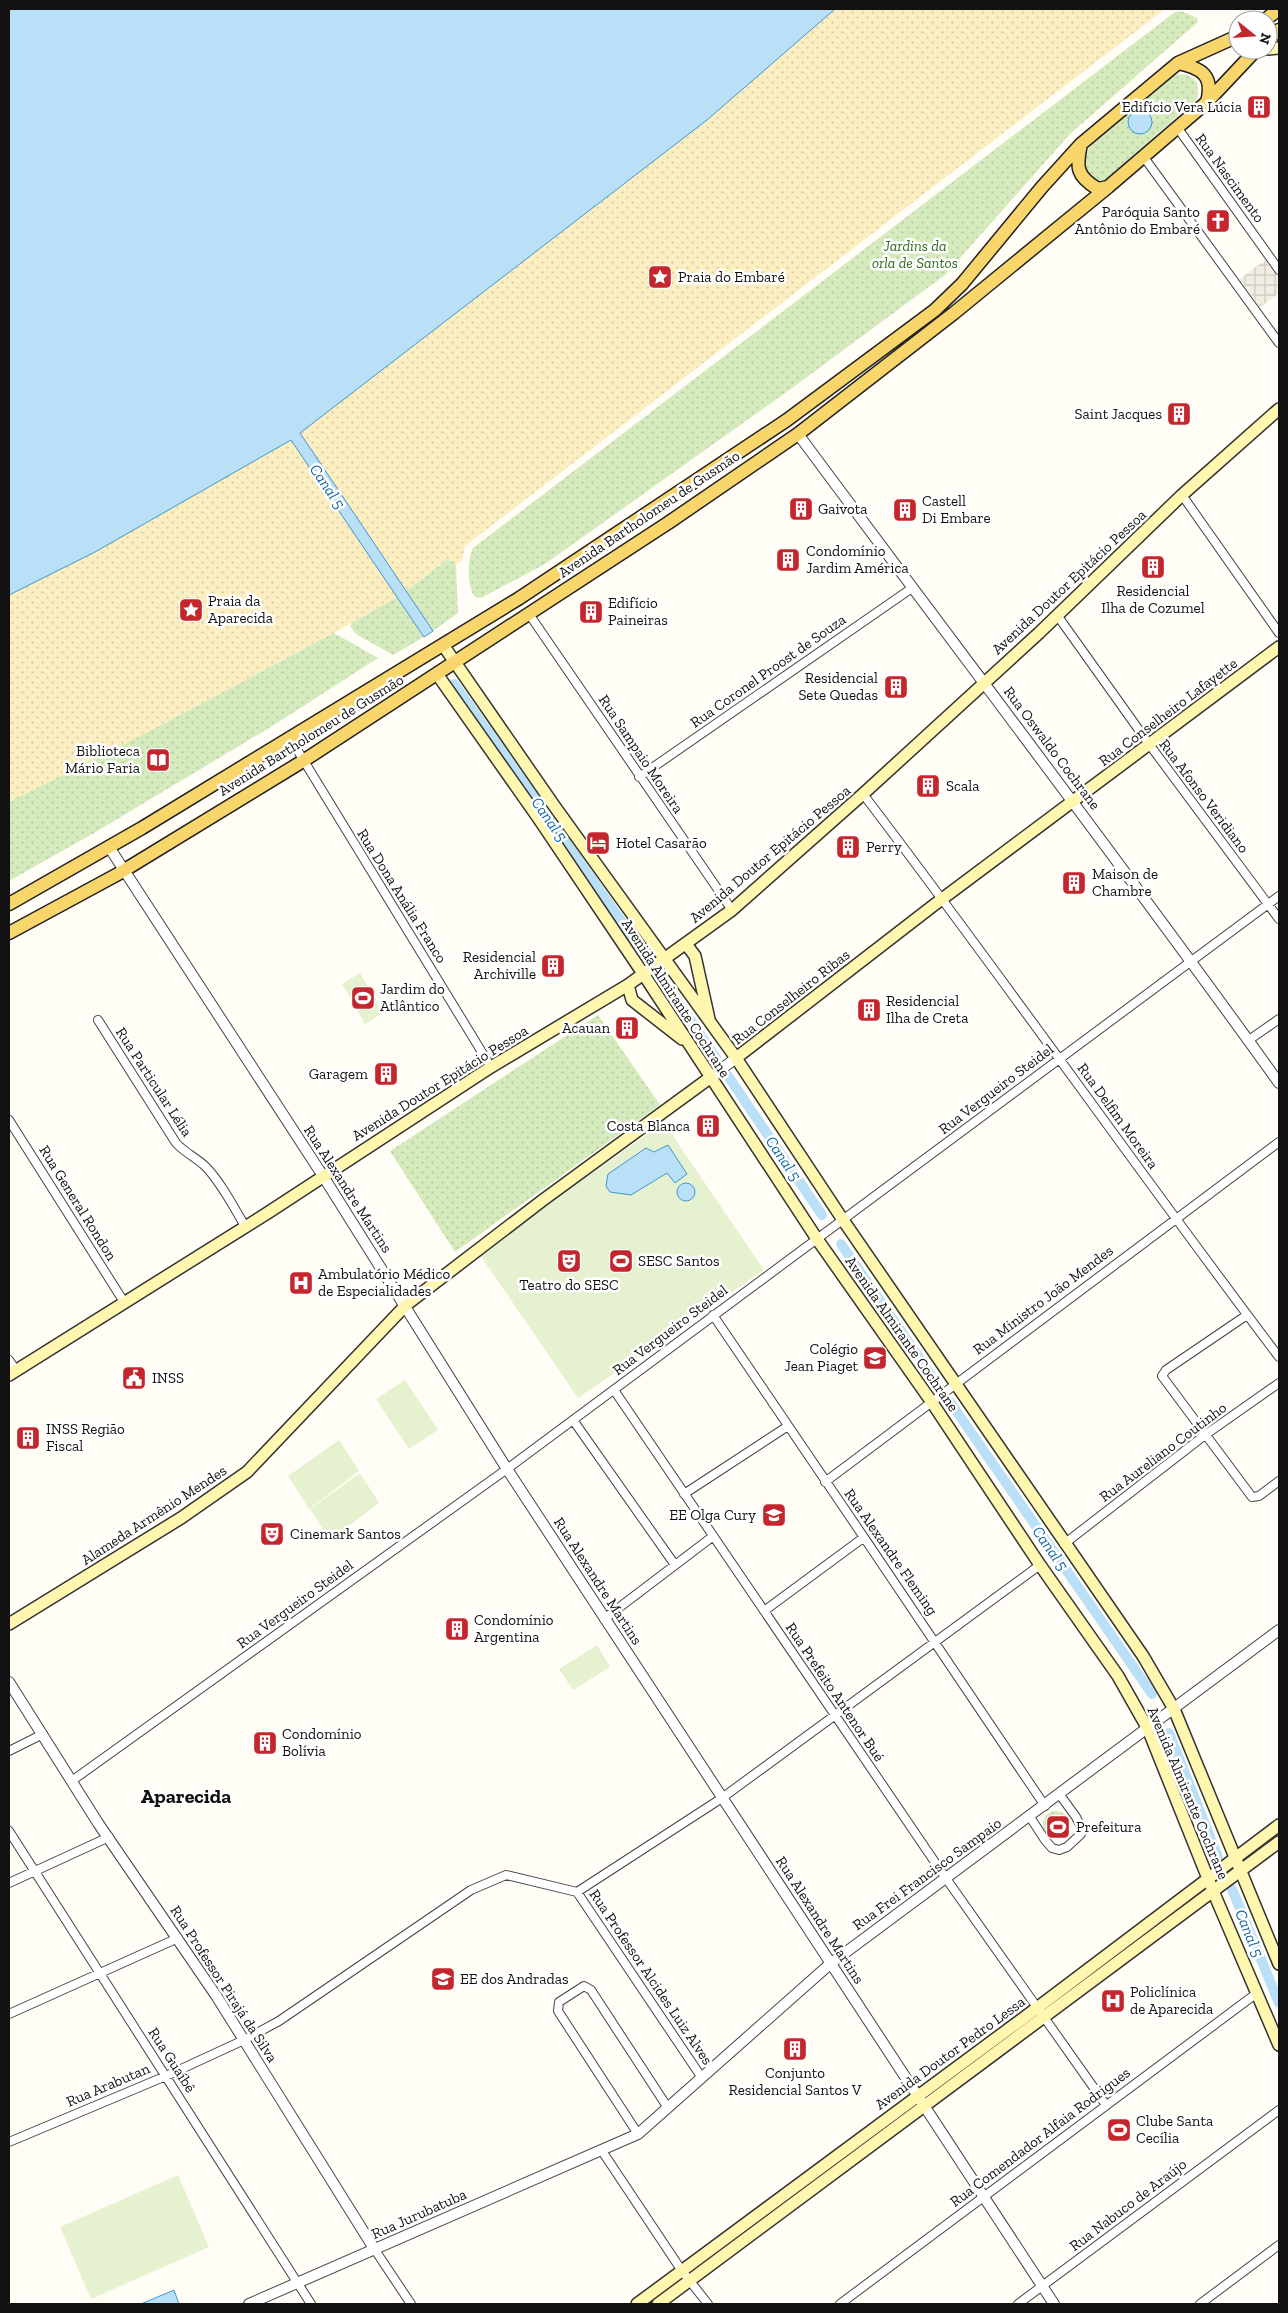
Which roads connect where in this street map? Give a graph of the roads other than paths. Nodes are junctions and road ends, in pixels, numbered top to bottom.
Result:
1 (1228, 40) edge
2 (1247, 60) edge
3 (1178, 63) junction
4 (1207, 102) junction
5 (1177, 127) junction
6 (1081, 144) junction
7 (1142, 156) junction
8 (1108, 187) junction
9 (1279, 270) edge
10 (1279, 343) edge
11 (1279, 409) edge
12 (798, 434) junction
13 (1182, 495) junction
14 (912, 588) junction
15 (529, 614) junction
16 (1057, 615) junction
17 (1279, 633) edge
18 (443, 645) junction
19 (1279, 647) edge
20 (454, 662) junction
21 (437, 674) junction
22 (983, 683) junction
23 (290, 738) junction
24 (1149, 744) junction
25 (303, 761) junction
26 (639, 777) junction
27 (863, 794) junction
28 (1074, 801) junction
29 (108, 847) junction
30 (123, 870) junction
31 (1279, 896) edge
32 (943, 899) junction
33 (9, 904) edge
34 (1268, 904) junction
35 (732, 910) junction
36 (1279, 919) edge
37 (9, 933) edge
38 (686, 944) junction
39 (662, 961) junction
40 (1191, 962) junction
41 (646, 973) junction
42 (628, 985) junction
43 (1279, 1019) edge
44 (98, 1020) dead end
45 (711, 1026) junction
46 (1249, 1040) junction
47 (688, 1044) junction
48 (1060, 1058) junction
49 (734, 1060) junction
50 (491, 1067) junction
51 (712, 1076) junction
52 (1279, 1083) edge
53 (9, 1120) edge
54 (1279, 1142) edge
55 (323, 1176) junction
56 (1175, 1218) junction
57 (841, 1221) junction
58 (245, 1226) junction
59 (819, 1238) junction
60 (124, 1302) junction
61 (406, 1305) junction
62 (1247, 1314) junction
63 (712, 1315) junction
64 (1279, 1357) edge
65 (9, 1360) edge
66 (12, 1372) edge
67 (1279, 1383) edge
68 (953, 1385) junction
69 (614, 1390) junction
70 (933, 1400) junction
71 (573, 1420) junction
72 (788, 1426) junction
73 (1204, 1435) junction
74 (507, 1469) junction
75 (1279, 1481) edge
76 (825, 1482) junction
77 (684, 1494) junction
78 (712, 1536) junction
79 (862, 1538) junction
80 (1064, 1544) junction
81 (1040, 1564) junction
82 (674, 1565) junction
83 (764, 1611) junction
84 (604, 1618) junction
85 (9, 1624) edge
86 (1279, 1630) edge
87 (936, 1642) junction
88 (9, 1682) edge
89 (1173, 1710) junction
90 (834, 1716) junction
91 (1150, 1727) junction
92 (43, 1734) junction
93 (9, 1751) edge
94 (73, 1780) junction
95 (1060, 1794) junction
96 (722, 1798) junction
97 (1044, 1806) junction
98 (1030, 1817) junction
99 (1279, 1825) edge
100 (9, 1831) edge
101 (109, 1837) junction
102 (1279, 1842) edge
103 (1236, 1857) junction
104 (1241, 1870) junction
105 (35, 1871) junction
106 (945, 1877) junction
107 (1208, 1877) junction
108 (9, 1883) edge
109 (1213, 1891) junction
110 (577, 1892) junction
111 (178, 1938) junction
112 (830, 1964) junction
113 (1279, 1964) edge
114 (100, 1974) junction
115 (1257, 1993) junction
116 (1041, 2013) junction
117 (9, 2014) edge
118 (244, 2040) junction
119 (1279, 2045) edge
120 (166, 2076) junction
121 (702, 2078) junction
122 (920, 2101) junction
123 (1106, 2106) junction
124 (668, 2108) junction
125 (1279, 2110) edge
126 (638, 2134) junction
127 (9, 2142) edge
128 (602, 2151) junction
129 (984, 2197) junction
130 (1279, 2245) edge
131 (375, 2250) junction
132 (682, 2270) junction
133 (690, 2281) junction
134 (297, 2283) junction
135 (1042, 2286) junction
136 (249, 2304) edge
137 (311, 2304) edge
138 (411, 2304) edge
139 (637, 2304) edge
140 (658, 2304) edge
141 (708, 2304) edge
142 (840, 2304) edge
143 (1018, 2304) edge
144 (1054, 2304) edge
145 (1200, 2304) edge

1 - 3 main road, Avenida Bartholomeu de Gusmão
2 - 4 main road, Avenida Bartholomeu de Gusmão
3 - 4 main road
3 - 6 main road, Avenida Bartholomeu de Gusmão
4 - 5 main road, Avenida Bartholomeu de Gusmão
5 - 7 main road, Avenida Bartholomeu de Gusmão
5 - 9 street, Rua Nascimento
6 - 8 main road
6 - 18 main road, Avenida Bartholomeu de Gusmão
7 - 8 main road, Avenida Bartholomeu de Gusmão
7 - 10 street
8 - 12 main road, Avenida Bartholomeu de Gusmão
11 - 13 main road, Avenida Doutor Epitácio Pessoa
12 - 14 street, Rua Oswaldo Cochrane
12 - 15 main road, Avenida Bartholomeu de Gusmão
13 - 16 main road, Avenida Doutor Epitácio Pessoa
13 - 17 street
14 - 22 street, Rua Oswaldo Cochrane
14 - 26 street, Rua Coronel Proost de Souza
15 - 20 main road, Avenida Bartholomeu de Gusmão
15 - 26 street, Rua Sampaio Moreira
16 - 22 main road, Avenida Doutor Epitácio Pessoa
16 - 24 street, Rua Afonso Veridiano
18 - 20 main road, Avenida Almirante Cochrane
18 - 23 main road, Avenida Bartholomeu de Gusmão
19 - 24 main road, Rua Conselheiro Lafayette
20 - 21 main road, Avenida Bartholomeu de Gusmão
20 - 39 main road, Avenida Almirante Cochrane
21 - 25 main road, Avenida Bartholomeu de Gusmão
21 - 41 main road, Avenida Almirante Cochrane
22 - 27 main road, Avenida Doutor Epitácio Pessoa
22 - 28 street, Rua Oswaldo Cochrane
23 - 25 street, Rua Dona Anália Franco
23 - 29 main road, Avenida Bartholomeu de Gusmão
24 - 28 main road, Rua Conselheiro Lafayette
24 - 34 street, Rua Afonso Veridiano
25 - 30 main road, Avenida Bartholomeu de Gusmão
25 - 50 street, Rua Dona Anália Franco
26 - 35 street, Rua Sampaio Moreira
27 - 32 street, Rua Delfim Moreira
27 - 35 main road, Avenida Doutor Epitácio Pessoa
28 - 32 main road, Rua Conselheiro Ribas
28 - 40 street, Rua Oswaldo Cochrane
29 - 30 street, Rua Alexandre Martins
29 - 33 main road, Avenida Bartholomeu de Gusmão
30 - 37 main road, Avenida Bartholomeu de Gusmão
30 - 55 street, Rua Alexandre Martins
31 - 34 street, Rua Vergueiro Steidel
32 - 48 street, Rua Delfim Moreira
32 - 49 main road, Rua Conselheiro Ribas
34 - 36 street, Rua Afonso Veridiano
34 - 40 street, Rua Vergueiro Steidel
35 - 38 main road, Avenida Doutor Epitácio Pessoa
38 - 39 main road, Avenida Doutor Epitácio Pessoa
38 - 45 main road
39 - 41 main road, Avenida Doutor Epitácio Pessoa
39 - 45 main road, Avenida Almirante Cochrane
40 - 46 street, Rua Oswaldo Cochrane
40 - 48 street, Rua Vergueiro Steidel
41 - 42 main road, Avenida Doutor Epitácio Pessoa
41 - 47 main road, Avenida Almirante Cochrane
42 - 47 main road
42 - 50 main road, Avenida Doutor Epitácio Pessoa
43 - 46 street
44 - 58 street, Rua Particular Lélia
45 - 49 main road, Avenida Almirante Cochrane
46 - 52 street, Rua Oswaldo Cochrane
47 - 51 main road, Avenida Almirante Cochrane
48 - 56 street, Rua Delfim Moreira
48 - 57 street, Rua Vergueiro Steidel
49 - 51 street, Rua Conselheiro Ribas
49 - 57 main road, Avenida Almirante Cochrane
50 - 55 main road, Avenida Doutor Epitácio Pessoa
51 - 59 main road, Avenida Almirante Cochrane
51 - 61 main road, Rua Conselheiro Ribas
53 - 60 street, Rua General Rondon
54 - 56 street, Rua Ministro João Mendes
55 - 58 main road, Avenida Doutor Epitácio Pessoa
55 - 61 street, Rua Alexandre Martins
56 - 62 street, Rua Delfim Moreira
56 - 68 street, Rua Ministro João Mendes
57 - 59 street, Rua Vergueiro Steidel
57 - 68 main road, Avenida Almirante Cochrane
58 - 60 main road, Avenida Doutor Epitácio Pessoa
59 - 63 street, Rua Vergueiro Steidel
59 - 70 main road, Avenida Almirante Cochrane
60 - 66 main road, Avenida Doutor Epitácio Pessoa
61 - 74 street, Rua Alexandre Martins
61 - 85 main road, Alameda Armênio Mendes
62 - 64 street, Rua Delfim Moreira
62 - 73 street
63 - 69 street, Rua Vergueiro Steidel
63 - 72 street, Rua Alexandre Fleming
65 - 66 street, Avenida Doutor Epitácio Pessoa
67 - 73 street, Rua Aureliano Coutinho
68 - 70 street, Rua Ministro João Mendes
68 - 80 main road, Avenida Almirante Cochrane
69 - 71 street, Rua Vergueiro Steidel
69 - 77 street, Rua Prefeito Antenor Bué
70 - 76 street, Rua Ministro João Mendes
70 - 81 main road, Avenida Almirante Cochrane
71 - 74 street, Rua Vergueiro Steidel
71 - 82 street
72 - 76 street, Rua Alexandre Fleming
72 - 77 street
73 - 75 street
73 - 80 street, Rua Aureliano Coutinho
74 - 84 street, Rua Alexandre Martins
74 - 94 street, Rua Vergueiro Steidel
76 - 79 street, Rua Alexandre Fleming
77 - 78 street, Rua Prefeito Antenor Bué
78 - 82 street
78 - 83 street, Rua Prefeito Antenor Bué
79 - 83 street
79 - 87 street, Rua Alexandre Fleming
80 - 89 main road, Avenida Almirante Cochrane
81 - 87 street
81 - 91 main road, Avenida Almirante Cochrane
82 - 84 street
83 - 90 street, Rua Prefeito Antenor Bué
84 - 96 street, Rua Alexandre Martins
86 - 89 street, Rua Frei Francisco Sampaio
87 - 90 street
87 - 97 street, Rua Alexandre Fleming
88 - 92 street, Rua Professor Pirajá da Silva
89 - 91 street, Rua Frei Francisco Sampaio
89 - 103 main road, Avenida Almirante Cochrane
90 - 96 street
90 - 106 street, Rua Prefeito Antenor Bué
91 - 95 street, Rua Frei Francisco Sampaio
91 - 107 main road, Avenida Almirante Cochrane
92 - 93 street
92 - 94 street, Rua Professor Pirajá da Silva
94 - 101 street, Rua Professor Pirajá da Silva
95 - 97 street, Rua Frei Francisco Sampaio
95 - 98 street
96 - 110 street
96 - 112 street, Rua Alexandre Martins
97 - 98 street, Rua Frei Francisco Sampaio
98 - 106 street, Rua Frei Francisco Sampaio
99 - 103 main road, Avenida Doutor Pedro Lessa
100 - 105 street, Rua Guaíbê
101 - 105 street
101 - 111 street, Rua Professor Pirajá da Silva
102 - 104 main road, Avenida Doutor Pedro Lessa
103 - 104 main road, Avenida Almirante Cochrane
103 - 107 main road, Avenida Doutor Pedro Lessa
104 - 109 main road, Avenida Doutor Pedro Lessa
104 - 113 main road, Avenida Almirante Cochrane
105 - 108 street
105 - 114 street, Rua Guaíbê
106 - 112 street, Rua Frei Francisco Sampaio
106 - 116 street, Rua Prefeito Antenor Bué
107 - 109 main road, Avenida Almirante Cochrane
107 - 116 main road, Avenida Doutor Pedro Lessa
109 - 115 main road, Avenida Almirante Cochrane
109 - 116 main road, Avenida Doutor Pedro Lessa
110 - 118 street, Rua Arabutan
110 - 121 street, Rua Professor Alcides Luiz Alves
111 - 114 street
111 - 118 street, Rua Professor Pirajá da Silva
112 - 121 street, Rua Frei Francisco Sampaio
112 - 122 street, Rua Alexandre Martins
114 - 117 street
114 - 120 street, Rua Guaíbê
115 - 119 main road, Avenida Almirante Cochrane
115 - 123 street, Rua Comendador Alfaia Rodrigues
116 - 122 main road, Avenida Doutor Pedro Lessa
116 - 123 street, Rua Prefeito Antenor Bué
118 - 120 street, Rua Arabutan
118 - 131 street, Rua Professor Pirajá da Silva
120 - 127 street, Rua Arabutan
120 - 134 street, Rua Guaíbê
121 - 124 street, Rua Frei Francisco Sampaio
122 - 129 street, Rua Alexandre Martins
122 - 132 main road, Avenida Doutor Pedro Lessa
122 - 133 main road, Avenida Doutor Pedro Lessa
123 - 129 street, Rua Comendador Alfaia Rodrigues
124 - 126 street, Rua Frei Francisco Sampaio
124 - 126 street
125 - 135 street, Rua Nabuco de Araújo
126 - 128 street, Rua Frei Francisco Sampaio
128 - 131 street, Rua Jurubatuba
128 - 132 street
129 - 135 street, Rua Alexandre Martins
129 - 142 street, Rua Comendador Alfaia Rodrigues
130 - 145 street
131 - 134 street, Rua Jurubatuba
131 - 138 street, Rua Professor Pirajá da Silva
132 - 133 street
132 - 139 main road, Avenida Doutor Pedro Lessa
133 - 140 main road, Avenida Doutor Pedro Lessa
133 - 141 street
134 - 136 street, Rua Jurubatuba
134 - 137 street, Rua Guaíbê
135 - 143 street, Rua Nabuco de Araújo
135 - 144 street, Rua Alexandre Martins

